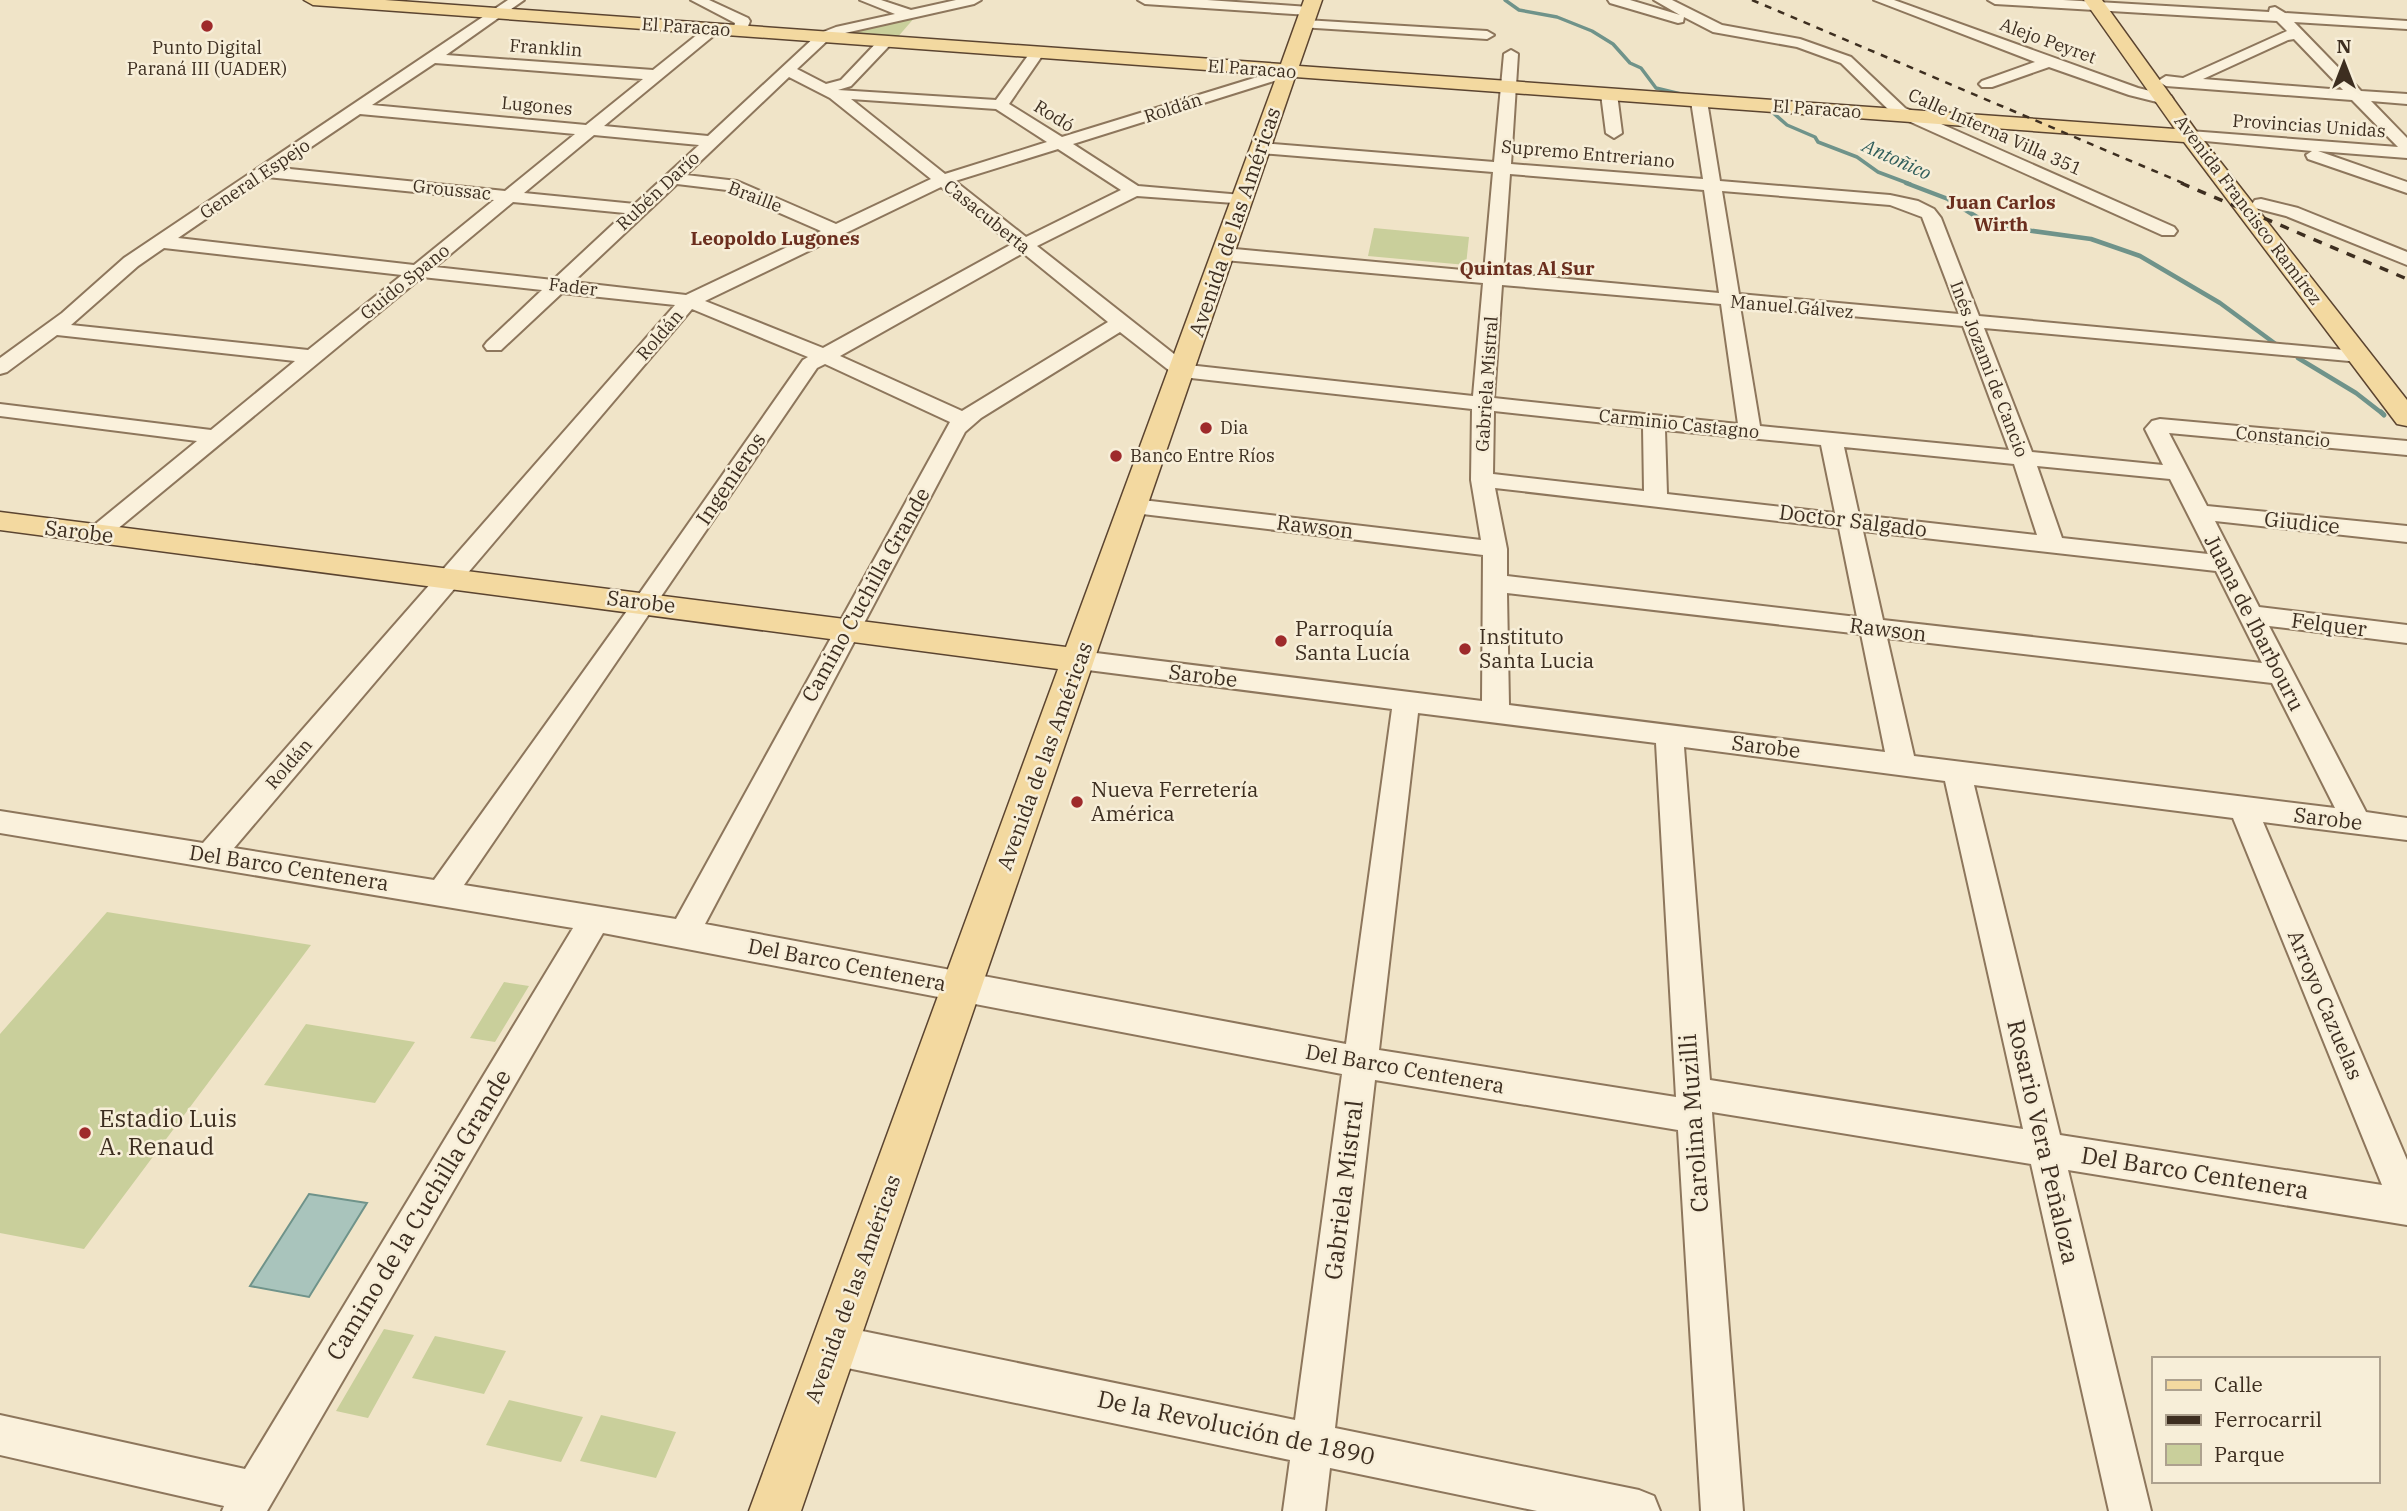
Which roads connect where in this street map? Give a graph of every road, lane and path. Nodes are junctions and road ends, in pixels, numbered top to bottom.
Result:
1 (313, 0) edge
2 (517, 0) edge
3 (698, 0) edge
4 (867, 0) edge
5 (974, 0) edge
6 (1145, 0) edge
7 (1153, 0) edge
8 (1619, 0) edge
9 (1661, 0) edge
10 (1881, 0) edge
11 (1995, 0) edge
12 (2250, 0) edge
13 (2276, 3) edge
14 (2102, 4) edge
15 (499, 12) junction
16 (1309, 12) edge
17 (910, 14) junction
18 (2283, 18) junction
19 (1702, 22) junction
20 (2404, 28) edge
21 (713, 29) junction
22 (740, 31) junction
23 (2297, 34) junction
24 (1487, 35) dead end
25 (822, 37) junction
26 (885, 42) junction
27 (1037, 53) junction
28 (1511, 54) dead end
29 (432, 58) junction
30 (2049, 62) junction
31 (787, 70) junction
32 (1288, 72) junction
33 (657, 75) junction
34 (2188, 83) junction
35 (1987, 84) dead end
36 (1509, 87) junction
37 (2165, 90) junction
38 (832, 93) junction
39 (1609, 94) junction
40 (2359, 96) junction
41 (2407, 99) edge
42 (1699, 101) junction
43 (1000, 105) junction
44 (359, 109) junction
45 (1909, 116) junction
46 (591, 130) junction
47 (1614, 133) dead end
48 (2199, 137) junction
49 (711, 141) junction
50 (1060, 144) junction
51 (2286, 144) junction
52 (2407, 147) edge
53 (1261, 148) junction
54 (2407, 153) edge
55 (1503, 168) junction
56 (266, 172) junction
57 (672, 178) junction
58 (942, 180) junction
59 (1710, 185) junction
60 (2407, 188) edge
61 (1133, 191) junction
62 (511, 196) junction
63 (1242, 200) junction
64 (2261, 204) junction
65 (1912, 205) joint
66 (637, 209) junction
67 (834, 230) junction
68 (2168, 231) dead end
69 (161, 242) junction
70 (1022, 246) junction
71 (1224, 254) junction
72 (2407, 259) edge
73 (419, 271) junction
74 (1494, 278) junction
75 (558, 285) junction
76 (689, 301) junction
77 (1730, 301) junction
78 (1972, 323) junction
79 (1119, 324) junction
80 (54, 329) junction
81 (494, 346) dead end
82 (822, 355) junction
83 (2360, 356) junction
84 (312, 357) junction
85 (0, 368) edge
86 (1182, 371) junction
87 (2407, 391) edge
88 (1483, 403) junction
89 (0, 410) edge
90 (2407, 418) edge
91 (963, 420) junction
92 (1654, 422) junction
93 (2160, 426) joint
94 (1750, 431) junction
95 (216, 437) junction
96 (1831, 439) junction
97 (2407, 448) edge
98 (2023, 458) junction
99 (2176, 473) junction
100 (1482, 480) junction
101 (1656, 498) junction
102 (1134, 506) junction
103 (2197, 512) junction
104 (1848, 520) junction
105 (0, 522) edge
106 (96, 534) junction
107 (2407, 534) edge
108 (2052, 543) junction
109 (1495, 549) junction
110 (2224, 564) junction
111 (450, 578) junction
112 (1495, 583) junction
113 (646, 603) junction
114 (2252, 615) junction
115 (847, 629) junction
116 (1871, 629) junction
117 (2407, 634) edge
118 (1080, 660) junction
119 (2282, 675) junction
120 (1405, 702) junction
121 (1494, 713) junction
122 (1669, 736) junction
123 (1902, 764) junction
124 (1957, 772) junction
125 (2243, 808) junction
126 (0, 822) edge
127 (2356, 822) junction
128 (2407, 829) edge
129 (210, 855) junction
130 (441, 894) junction
131 (595, 919) junction
132 (684, 933) junction
133 (962, 988) junction
134 (1360, 1062) junction
135 (1692, 1105) junction
136 (2044, 1149) junction
137 (2407, 1205) edge
138 (833, 1345) junction
139 (0, 1435) edge
140 (1312, 1444) junction
141 (249, 1502) edge
142 (775, 1511) edge
143 (1304, 1511) edge
144 (1639, 1511) edge
145 (1722, 1511) edge
146 (2130, 1511) edge

1 - 15 main road, El Paracao
2 - 15 street, General Espejo
3 - 22 street
4 - 17 street
5 - 17 street
6 - 7 street
7 - 16 street
8 - 19 street
9 - 19 street, Calle Interna Villa 351
10 - 30 street, Alejo Peyret
11 - 14 street
12 - 13 street
13 - 18 street
14 - 18 street
14 - 37 main road, Avenida Francisco Ramírez
15 - 21 main road, El Paracao
15 - 29 street, General Espejo
16 - 24 street
16 - 32 main road, Avenida de las Américas
17 - 25 street
18 - 20 street
18 - 23 street
19 - 45 street, Calle Interna Villa 351
21 - 22 main road, El Paracao
21 - 33 street, Guido Spano
22 - 25 main road, El Paracao
23 - 34 street
23 - 40 street
25 - 26 main road, El Paracao
25 - 31 street, Rubén Darío
26 - 27 main road, El Paracao
26 - 38 street
27 - 32 main road, El Paracao
27 - 43 street
28 - 36 street, Gabriela Mistral
29 - 33 street, Franklin
29 - 44 street, General Espejo
30 - 35 street
30 - 37 street, Alejo Peyret
31 - 38 street, Casacuberta
31 - 49 street, Rubén Darío
32 - 36 main road, El Paracao
32 - 50 street, Roldán
32 - 53 main road, Avenida de las Américas
33 - 46 street, Guido Spano
34 - 37 street, Alejo Peyret
34 - 40 street, Alejo Peyret
36 - 39 main road, El Paracao
36 - 55 street, Gabriela Mistral
37 - 48 main road, Avenida Francisco Ramírez
38 - 43 street, Rodó
38 - 58 street, Casacuberta
39 - 42 main road, El Paracao
39 - 47 street
40 - 41 street, Alejo Peyret
40 - 52 street
42 - 45 main road, El Paracao
42 - 59 street
43 - 50 street, Rodó
44 - 46 street, Lugones
44 - 56 street, General Espejo
45 - 48 main road, El Paracao
45 - 68 street, Calle Interna Villa 351
46 - 49 street, Lugones
46 - 62 street, Guido Spano
48 - 51 street, Provincias Unidas
48 - 64 main road, Avenida Francisco Ramírez
48 - 83 main road, Avenida Francisco Ramírez
49 - 57 street, Rubén Darío
50 - 58 street, Roldán
50 - 61 street, Rodó
51 - 54 street, Provincias Unidas
51 - 60 street
53 - 55 street, Supremo Entreriano
53 - 63 main road, Avenida de las Américas
55 - 59 street, Supremo Entreriano
55 - 74 street, Gabriela Mistral
56 - 62 street, Groussac
56 - 69 street, General Espejo
57 - 66 street, Rubén Darío
57 - 67 street, Braille
58 - 67 street, Roldán
58 - 70 street, Casacuberta
59 - 65 street, Supremo Entreriano
59 - 77 street
61 - 63 street, Rodó
61 - 70 street, Ingenieros
62 - 66 street, Groussac
62 - 73 street, Guido Spano
63 - 71 main road, Avenida de las Américas
64 - 72 street
64 - 87 main road, Avenida Francisco Ramírez
65 - 78 street, Inés Jozami de Cancio
66 - 75 street, Rubén Darío
67 - 76 street, Roldán
69 - 73 street, Fader
69 - 80 street, General Espejo
70 - 79 street, Casacuberta
70 - 82 street, Ingenieros
71 - 74 street, Manuel Gálvez
71 - 86 main road, Avenida de las Américas
73 - 75 street, Fader
73 - 84 street, Guido Spano
74 - 77 street, Manuel Gálvez
74 - 88 street, Gabriela Mistral
75 - 76 street, Fader
75 - 81 street, Rubén Darío
76 - 82 street, Fader
76 - 111 street, Roldán
77 - 78 street, Manuel Gálvez
77 - 94 street
78 - 83 street, Manuel Gálvez
78 - 98 street, Inés Jozami de Cancio
79 - 86 street, Casacuberta
79 - 91 street, Camino Cuchilla Grande
80 - 84 street
80 - 85 street, General Espejo
82 - 91 street, Fader
82 - 113 street, Ingenieros
83 - 90 main road, Avenida Francisco Ramírez
84 - 95 street, Guido Spano
86 - 88 street, Carminio Castagno
86 - 102 main road, Avenida de las Américas
88 - 92 street, Carminio Castagno
88 - 100 street, Gabriela Mistral
89 - 95 street
91 - 115 street, Camino Cuchilla Grande
92 - 94 street, Carminio Castagno
92 - 101 street
93 - 97 street, Constancio
93 - 99 street, Juana de Ibarbouru
94 - 96 street, Carminio Castagno
95 - 106 street, Guido Spano
96 - 98 street, Carminio Castagno
96 - 104 street
98 - 99 street, Carminio Castagno
98 - 108 street, Inés Jozami de Cancio
99 - 103 street, Juana de Ibarbouru
100 - 101 street, Doctor Salgado
100 - 109 street, Gabriela Mistral
101 - 104 street, Doctor Salgado
102 - 109 street, Rawson
102 - 118 main road, Avenida de las Américas
103 - 107 street, Giudice
103 - 110 street, Juana de Ibarbouru
104 - 108 street, Doctor Salgado
104 - 116 street
105 - 106 main road, Sarobe
106 - 111 main road, Sarobe
108 - 110 street, Doctor Salgado
109 - 112 street, Gabriela Mistral
110 - 114 street, Juana de Ibarbouru
111 - 113 main road, Sarobe
111 - 129 street, Roldán
112 - 116 street, Rawson
112 - 121 street, Gabriela Mistral
113 - 115 main road, Sarobe
113 - 130 street, Ingenieros
114 - 117 street, Felquer
114 - 119 street, Juana de Ibarbouru
115 - 118 main road, Sarobe
115 - 132 street, Camino Cuchilla Grande
116 - 119 street, Rawson
116 - 123 street
118 - 120 street, Sarobe
118 - 133 main road, Avenida de las Américas
119 - 127 street, Juana de Ibarbouru
120 - 121 street, Sarobe
120 - 134 street, Gabriela Mistral
121 - 122 street, Sarobe
122 - 123 street, Sarobe
122 - 135 street, Carolina Muzilli
123 - 124 street, Sarobe
124 - 125 street, Sarobe
124 - 136 street, Rosario Vera Peñaloza
125 - 127 street, Sarobe
125 - 137 street, Arroyo Cazuelas
126 - 129 street, Del Barco Centenera
127 - 128 street, Sarobe
129 - 130 street, Del Barco Centenera
130 - 131 street, Del Barco Centenera
131 - 132 street, Del Barco Centenera
131 - 141 street, Camino de la Cuchilla Grande
132 - 133 street, Del Barco Centenera
133 - 134 street, Del Barco Centenera
133 - 138 main road, Avenida de las Américas
134 - 135 street, Del Barco Centenera
134 - 140 street, Gabriela Mistral
135 - 136 street, Del Barco Centenera
135 - 145 street, Carolina Muzilli
136 - 137 street, Del Barco Centenera
136 - 146 street, Rosario Vera Peñaloza
138 - 140 street, De la Revolución de 1890
138 - 142 main road, Avenida de las Américas
139 - 141 street
140 - 143 street, Gabriela Mistral
140 - 144 street, De la Revolución de 1890

